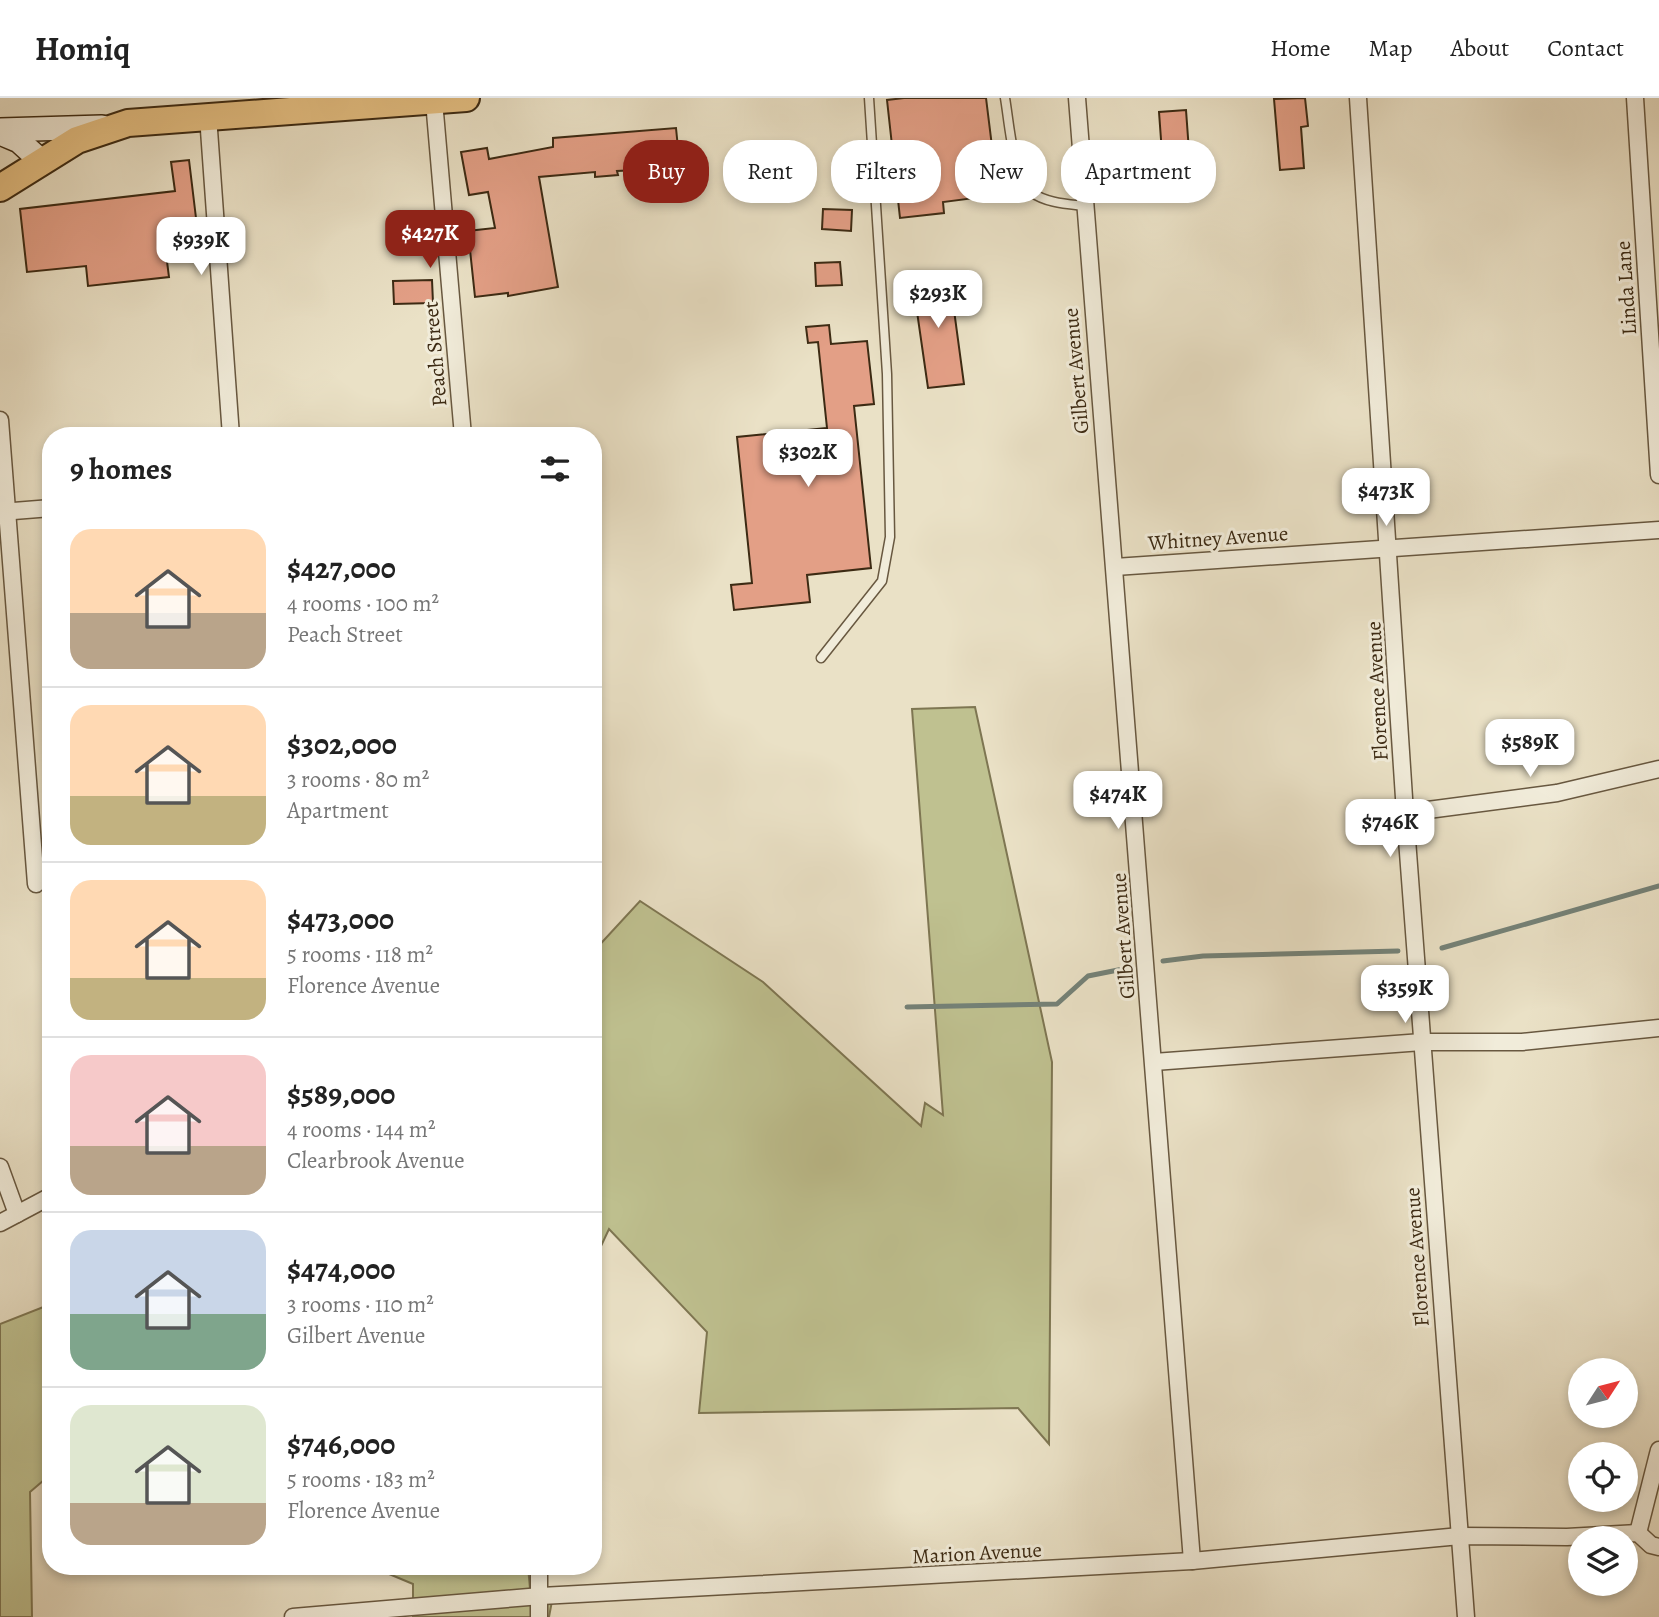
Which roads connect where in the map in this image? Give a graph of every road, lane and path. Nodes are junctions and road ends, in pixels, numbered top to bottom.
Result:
1 (466, 98) edge
2 (869, 98) edge
3 (1005, 98) edge
4 (1077, 98) edge
5 (1358, 98) edge
6 (1635, 98) edge
7 (434, 101) junction
8 (208, 116) junction
9 (120, 125) junction
10 (0, 132) edge
11 (41, 161) junction
12 (0, 188) edge
13 (1084, 206) junction
14 (0, 420) edge
15 (230, 427) edge
16 (462, 427) edge
17 (1659, 475) edge
18 (42, 509) edge
19 (5, 512) edge
20 (1659, 530) edge
21 (1389, 546) junction
22 (1115, 567) junction
23 (821, 658) dead end
24 (1659, 769) edge
25 (1405, 813) junction
26 (36, 884) dead end
27 (1659, 1028) edge
28 (1422, 1042) junction
29 (1153, 1062) junction
30 (0, 1167) edge
31 (42, 1201) edge
32 (17, 1214) junction
33 (0, 1223) edge
34 (1659, 1450) edge
35 (1638, 1529) edge
36 (1638, 1534) edge
37 (1460, 1536) junction
38 (1568, 1537) edge
39 (1659, 1547) edge
40 (1192, 1561) junction
41 (540, 1575) edge
42 (541, 1596) junction
43 (293, 1617) edge
44 (539, 1617) edge
45 (1466, 1617) edge

1 - 7 main road
2 - 23 lane
3 - 13 lane
4 - 13 street, Gilbert Avenue
5 - 21 street, Florence Avenue
6 - 17 street, Linda Lane
7 - 8 main road
7 - 16 street, Peach Street
8 - 9 main road
8 - 15 street
9 - 10 main road
9 - 11 main road
10 - 11 main road
11 - 12 main road
13 - 22 street, Gilbert Avenue
14 - 19 street
18 - 19 street
19 - 26 street
20 - 21 street, Whitney Avenue
21 - 22 street, Whitney Avenue
21 - 25 street, Florence Avenue
22 - 29 street, Gilbert Avenue
24 - 25 street
25 - 28 street, Florence Avenue
27 - 28 street
28 - 29 street
28 - 37 street, Florence Avenue
29 - 40 street, Gilbert Avenue
30 - 32 street
31 - 32 street
32 - 33 street
34 - 35 street
36 - 39 street
37 - 38 street, Marion Avenue
37 - 40 street, Marion Avenue
37 - 45 street, Florence Avenue
40 - 42 street, Marion Avenue
41 - 42 street
42 - 43 street, Marion Avenue
42 - 44 street

